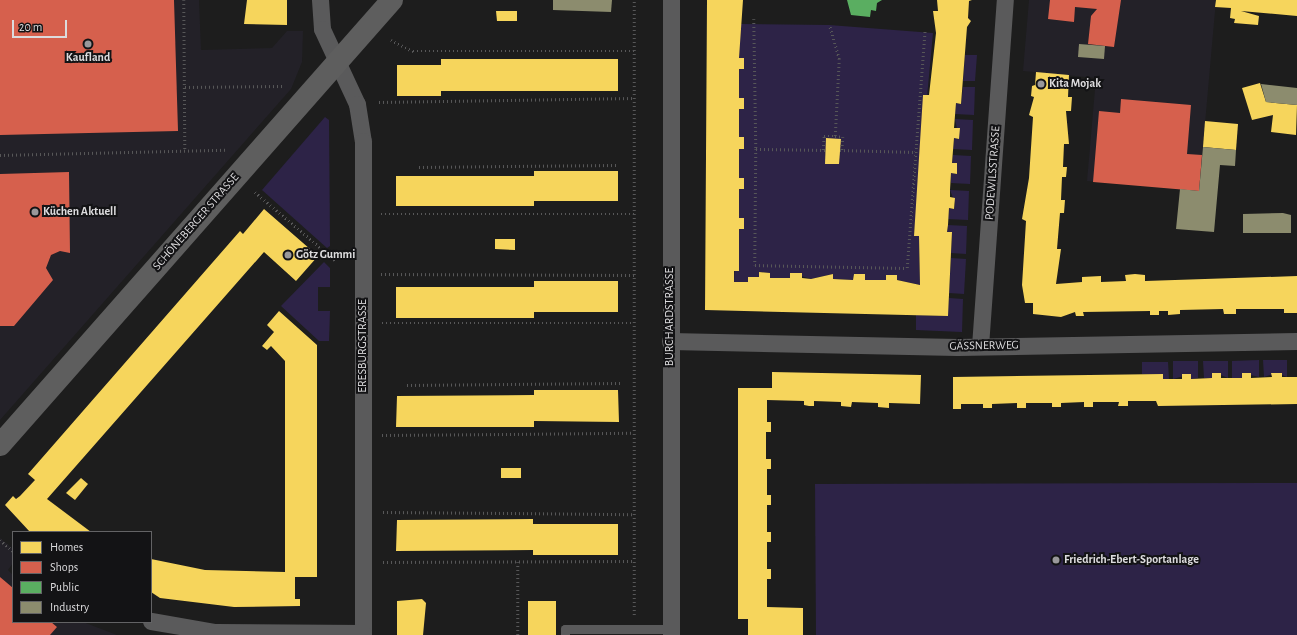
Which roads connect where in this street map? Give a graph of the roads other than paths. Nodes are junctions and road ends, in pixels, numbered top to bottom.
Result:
1 (320, 0) edge
2 (392, 0) edge
3 (671, 0) edge
4 (1005, 0) edge
5 (337, 62) junction
6 (670, 341) junction
7 (1297, 341) edge
8 (980, 346) junction
9 (0, 444) edge
10 (152, 621) edge
11 (671, 632) edge
12 (363, 634) edge
13 (565, 635) edge

1 - 5 street, ERESBURGSTRASSE
2 - 5 main road, SCHÖNEBERGER STRASSE
3 - 6 street, BURCHARDSTRASSE
4 - 8 street, PODEWILSSTRASSE
5 - 9 main road, SCHÖNEBERGER STRASSE
5 - 12 street, ERESBURGSTRASSE
6 - 8 street, GÄSSNERWEG
6 - 11 street, BURCHARDSTRASSE
7 - 8 street, GÄSSNERWEG
10 - 12 street
11 - 13 lane

